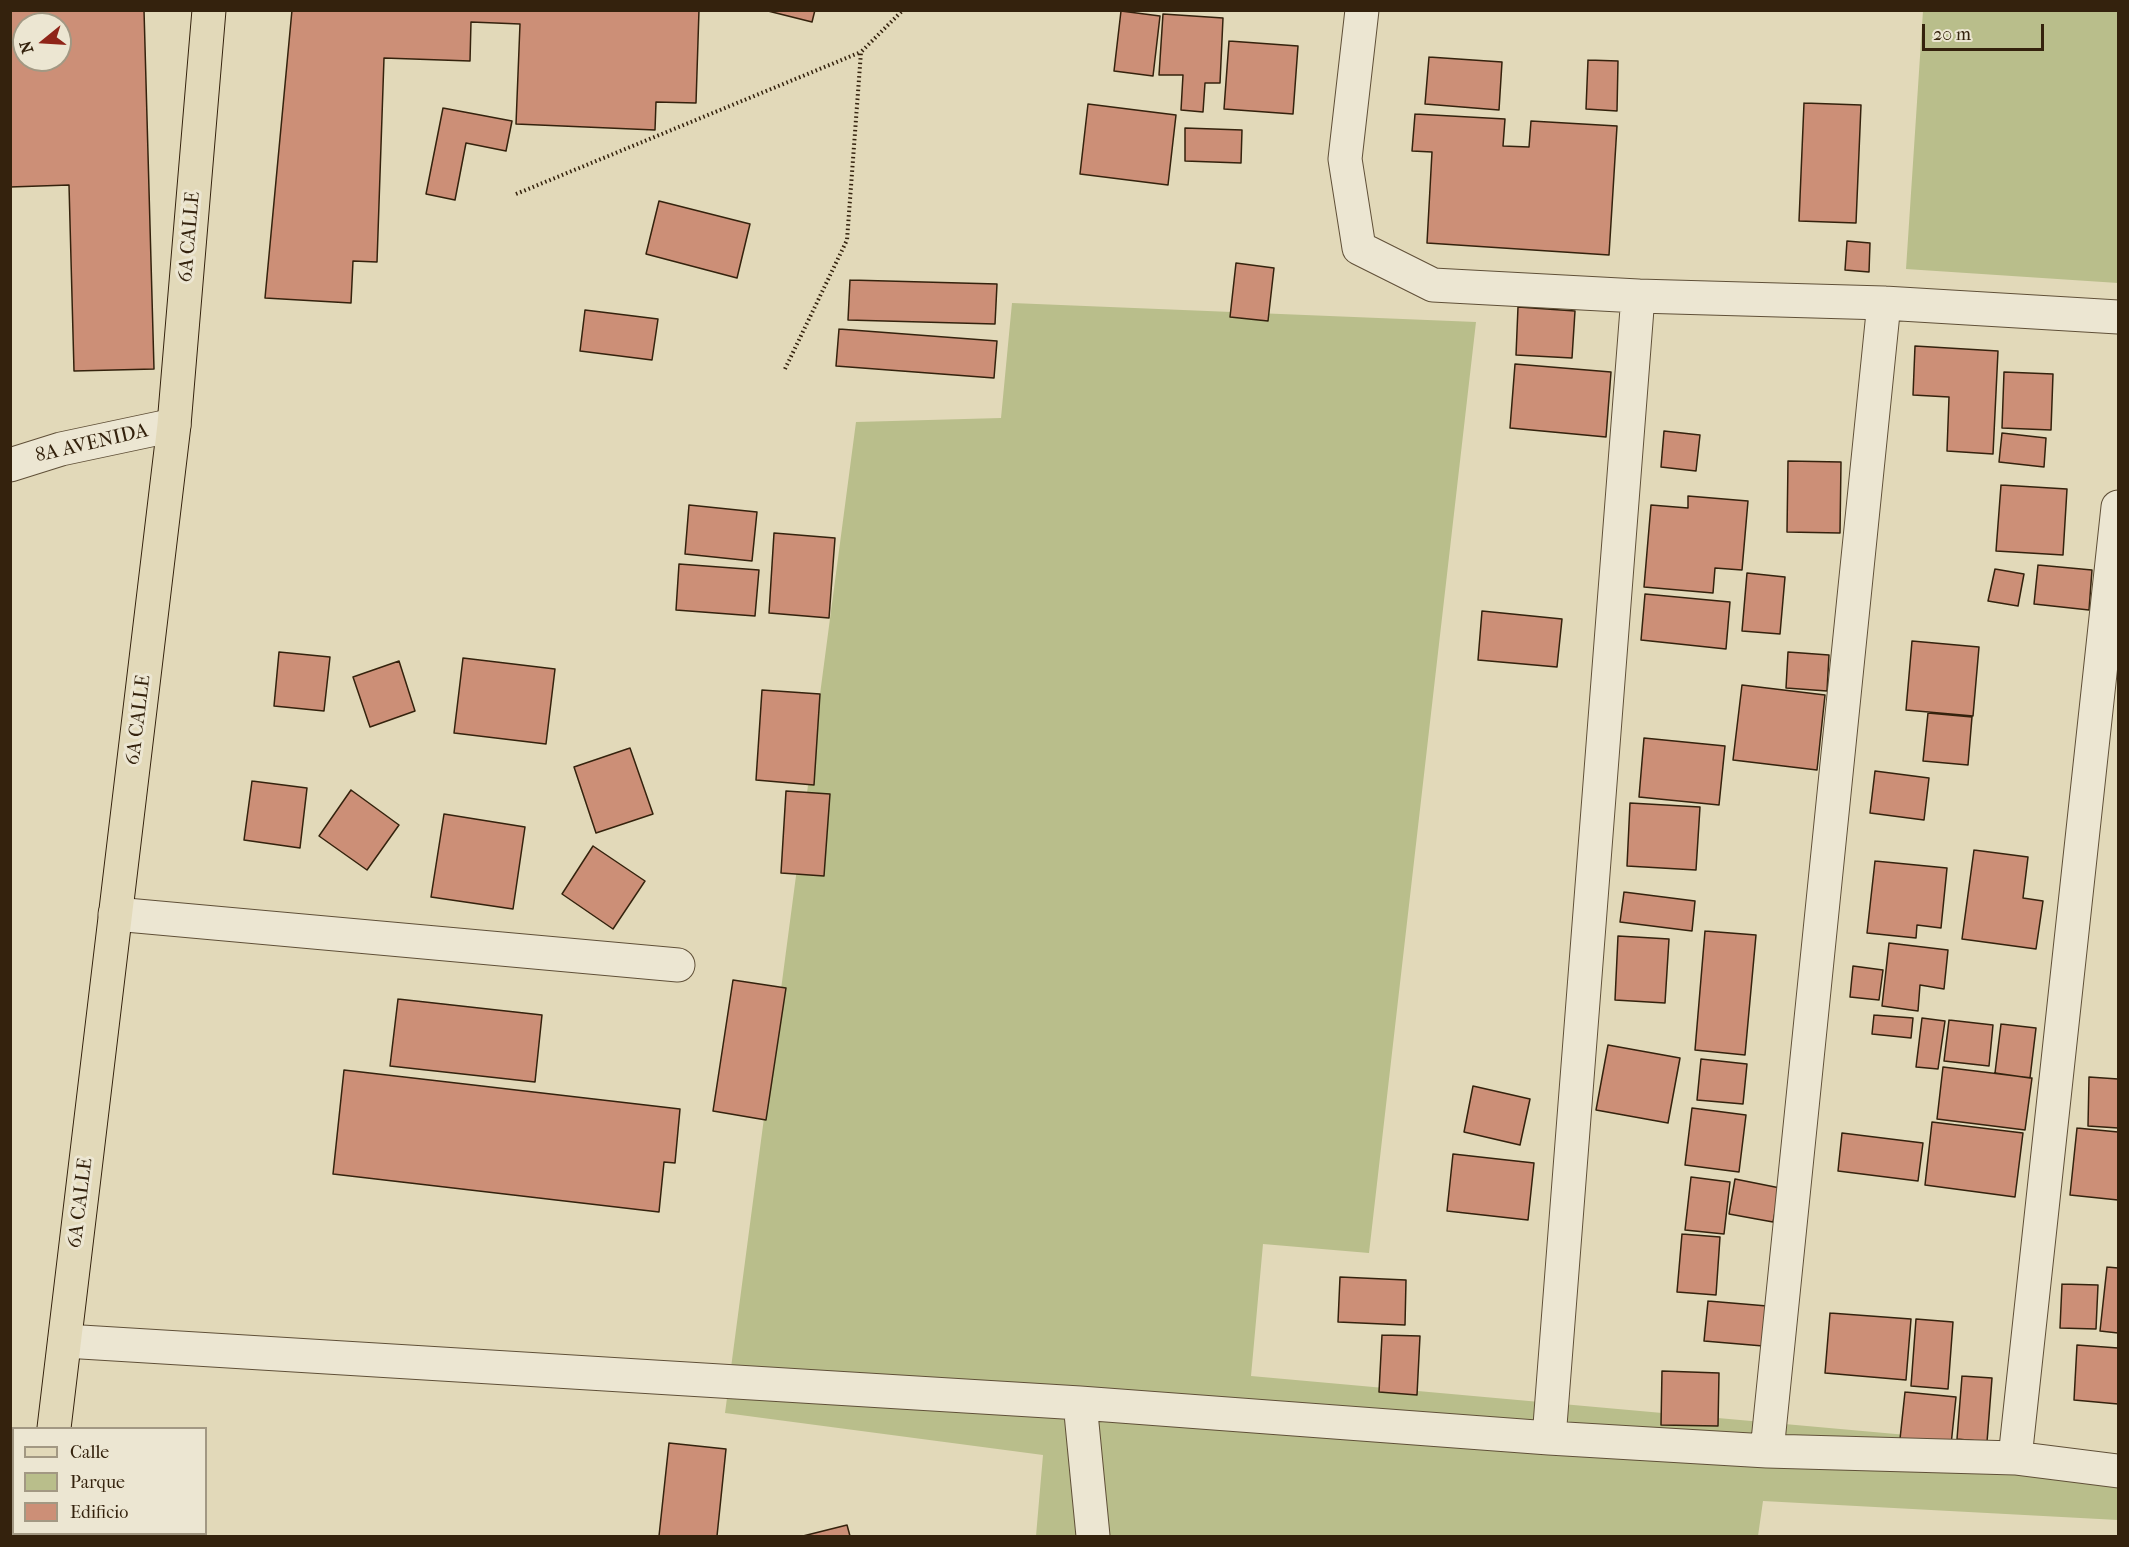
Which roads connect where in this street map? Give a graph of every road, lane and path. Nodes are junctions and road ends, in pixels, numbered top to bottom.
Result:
1 (209, 10) edge
2 (903, 10) edge
3 (1362, 10) edge
4 (861, 52) junction
5 (516, 194) dead end
6 (1638, 296) junction
7 (1884, 303) junction
8 (2118, 317) edge
9 (785, 369) dead end
10 (174, 425) junction
11 (10, 465) edge
12 (2118, 507) edge
13 (115, 914) junction
14 (678, 965) dead end
15 (65, 1341) junction
16 (1080, 1402) junction
17 (54, 1427) edge
18 (1549, 1438) junction
19 (1767, 1451) junction
20 (2015, 1458) junction
21 (2118, 1471) edge
22 (1093, 1536) edge

1 - 10 main road, 6A CALLE
2 - 4 path
3 - 6 street
4 - 5 path
4 - 9 path
6 - 7 street
6 - 18 street
7 - 8 street
7 - 19 street
10 - 11 street, 8A AVENIDA
10 - 13 main road, 6A CALLE
12 - 20 street
13 - 14 street
13 - 15 main road, 6A CALLE
15 - 16 street
15 - 17 main road, 6A CALLE
16 - 18 street
16 - 22 street
18 - 19 street
19 - 20 street
20 - 21 street

